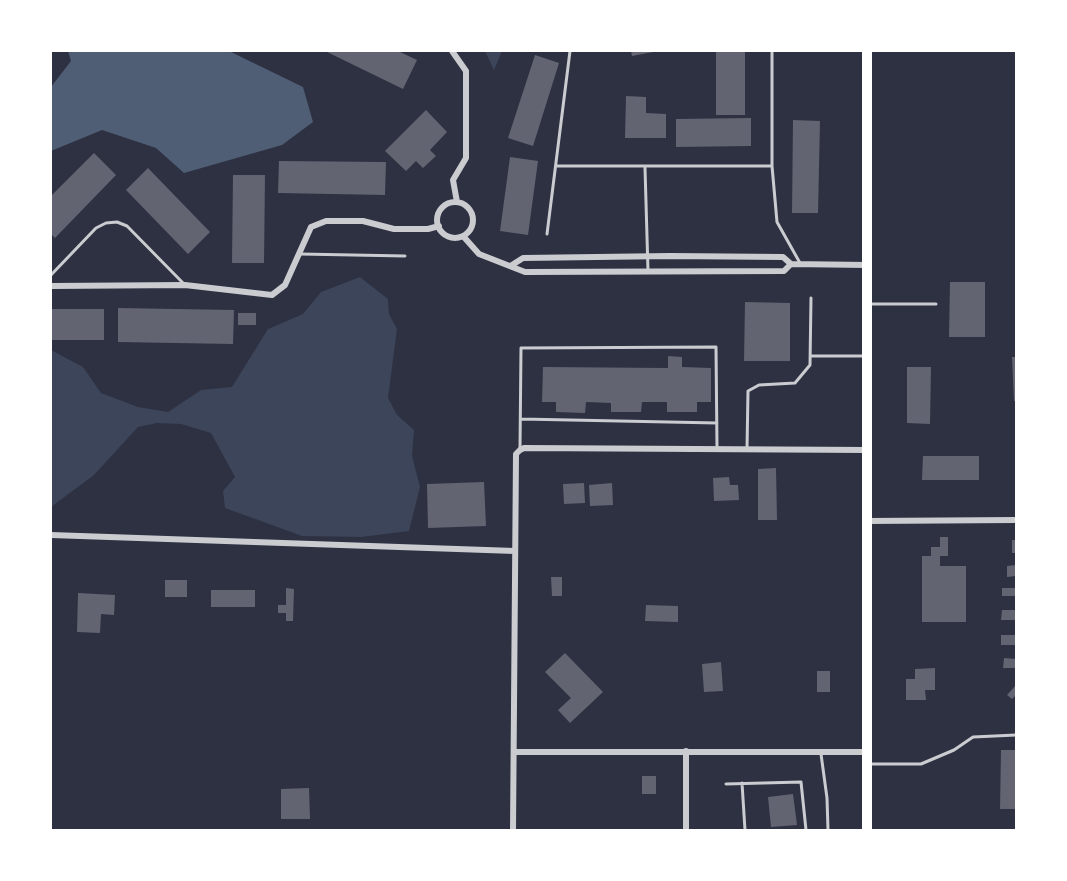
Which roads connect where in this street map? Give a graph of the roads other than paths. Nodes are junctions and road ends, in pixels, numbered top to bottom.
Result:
1 (452, 51) edge
2 (570, 51) edge
3 (772, 51) edge
4 (867, 51) edge
5 (556, 166) junction
6 (772, 166) junction
7 (645, 168) junction
8 (457, 202) junction
9 (439, 226) junction
10 (547, 234) dead end
11 (463, 236) junction
12 (300, 254) junction
13 (405, 256) dead end
14 (648, 257) junction
15 (791, 264) junction
16 (512, 265) junction
17 (800, 265) junction
18 (867, 265) junction
19 (648, 271) junction
20 (51, 275) edge
21 (185, 285) junction
22 (51, 286) edge
23 (811, 298) dead end
24 (867, 304) junction
25 (936, 304) dead end
26 (867, 356) junction
27 (812, 357) junction
28 (521, 419) junction
29 (717, 423) junction
30 (717, 449) junction
31 (747, 449) junction
32 (520, 450) junction
33 (867, 450) junction
34 (1016, 520) edge
35 (867, 521) junction
36 (51, 535) edge
37 (515, 551) junction
38 (1016, 735) edge
39 (686, 751) junction
40 (514, 752) junction
41 (820, 752) junction
42 (867, 752) junction
43 (867, 764) junction
44 (742, 783) junction
45 (726, 784) dead end
46 (513, 830) edge
47 (687, 830) edge
48 (745, 830) edge
49 (806, 830) edge
50 (828, 830) edge
51 (866, 830) edge

1 - 8 street
2 - 5 lane
3 - 6 lane
4 - 18 main road
5 - 7 lane
5 - 10 lane
6 - 7 lane
6 - 17 lane
7 - 14 lane
8 - 9 street
8 - 11 street
9 - 11 street
9 - 12 street
11 - 16 street
12 - 13 lane
12 - 21 street
14 - 15 street
14 - 16 street
14 - 19 lane
15 - 17 street
15 - 19 street
16 - 19 street
17 - 18 street
18 - 24 main road
20 - 21 lane
21 - 22 street
23 - 27 lane
24 - 25 lane
24 - 26 main road
26 - 27 lane
26 - 33 main road
27 - 31 lane
28 - 29 lane
28 - 29 lane
28 - 32 lane
29 - 30 lane
30 - 31 street
30 - 32 street
31 - 33 street
32 - 37 street
33 - 35 main road
34 - 35 street
35 - 42 main road
36 - 37 street
37 - 40 street
38 - 43 lane
39 - 40 street
39 - 41 street
39 - 47 street
40 - 46 street
41 - 42 street
41 - 50 lane
42 - 43 main road
43 - 51 main road
44 - 45 lane
44 - 48 lane
44 - 49 lane

